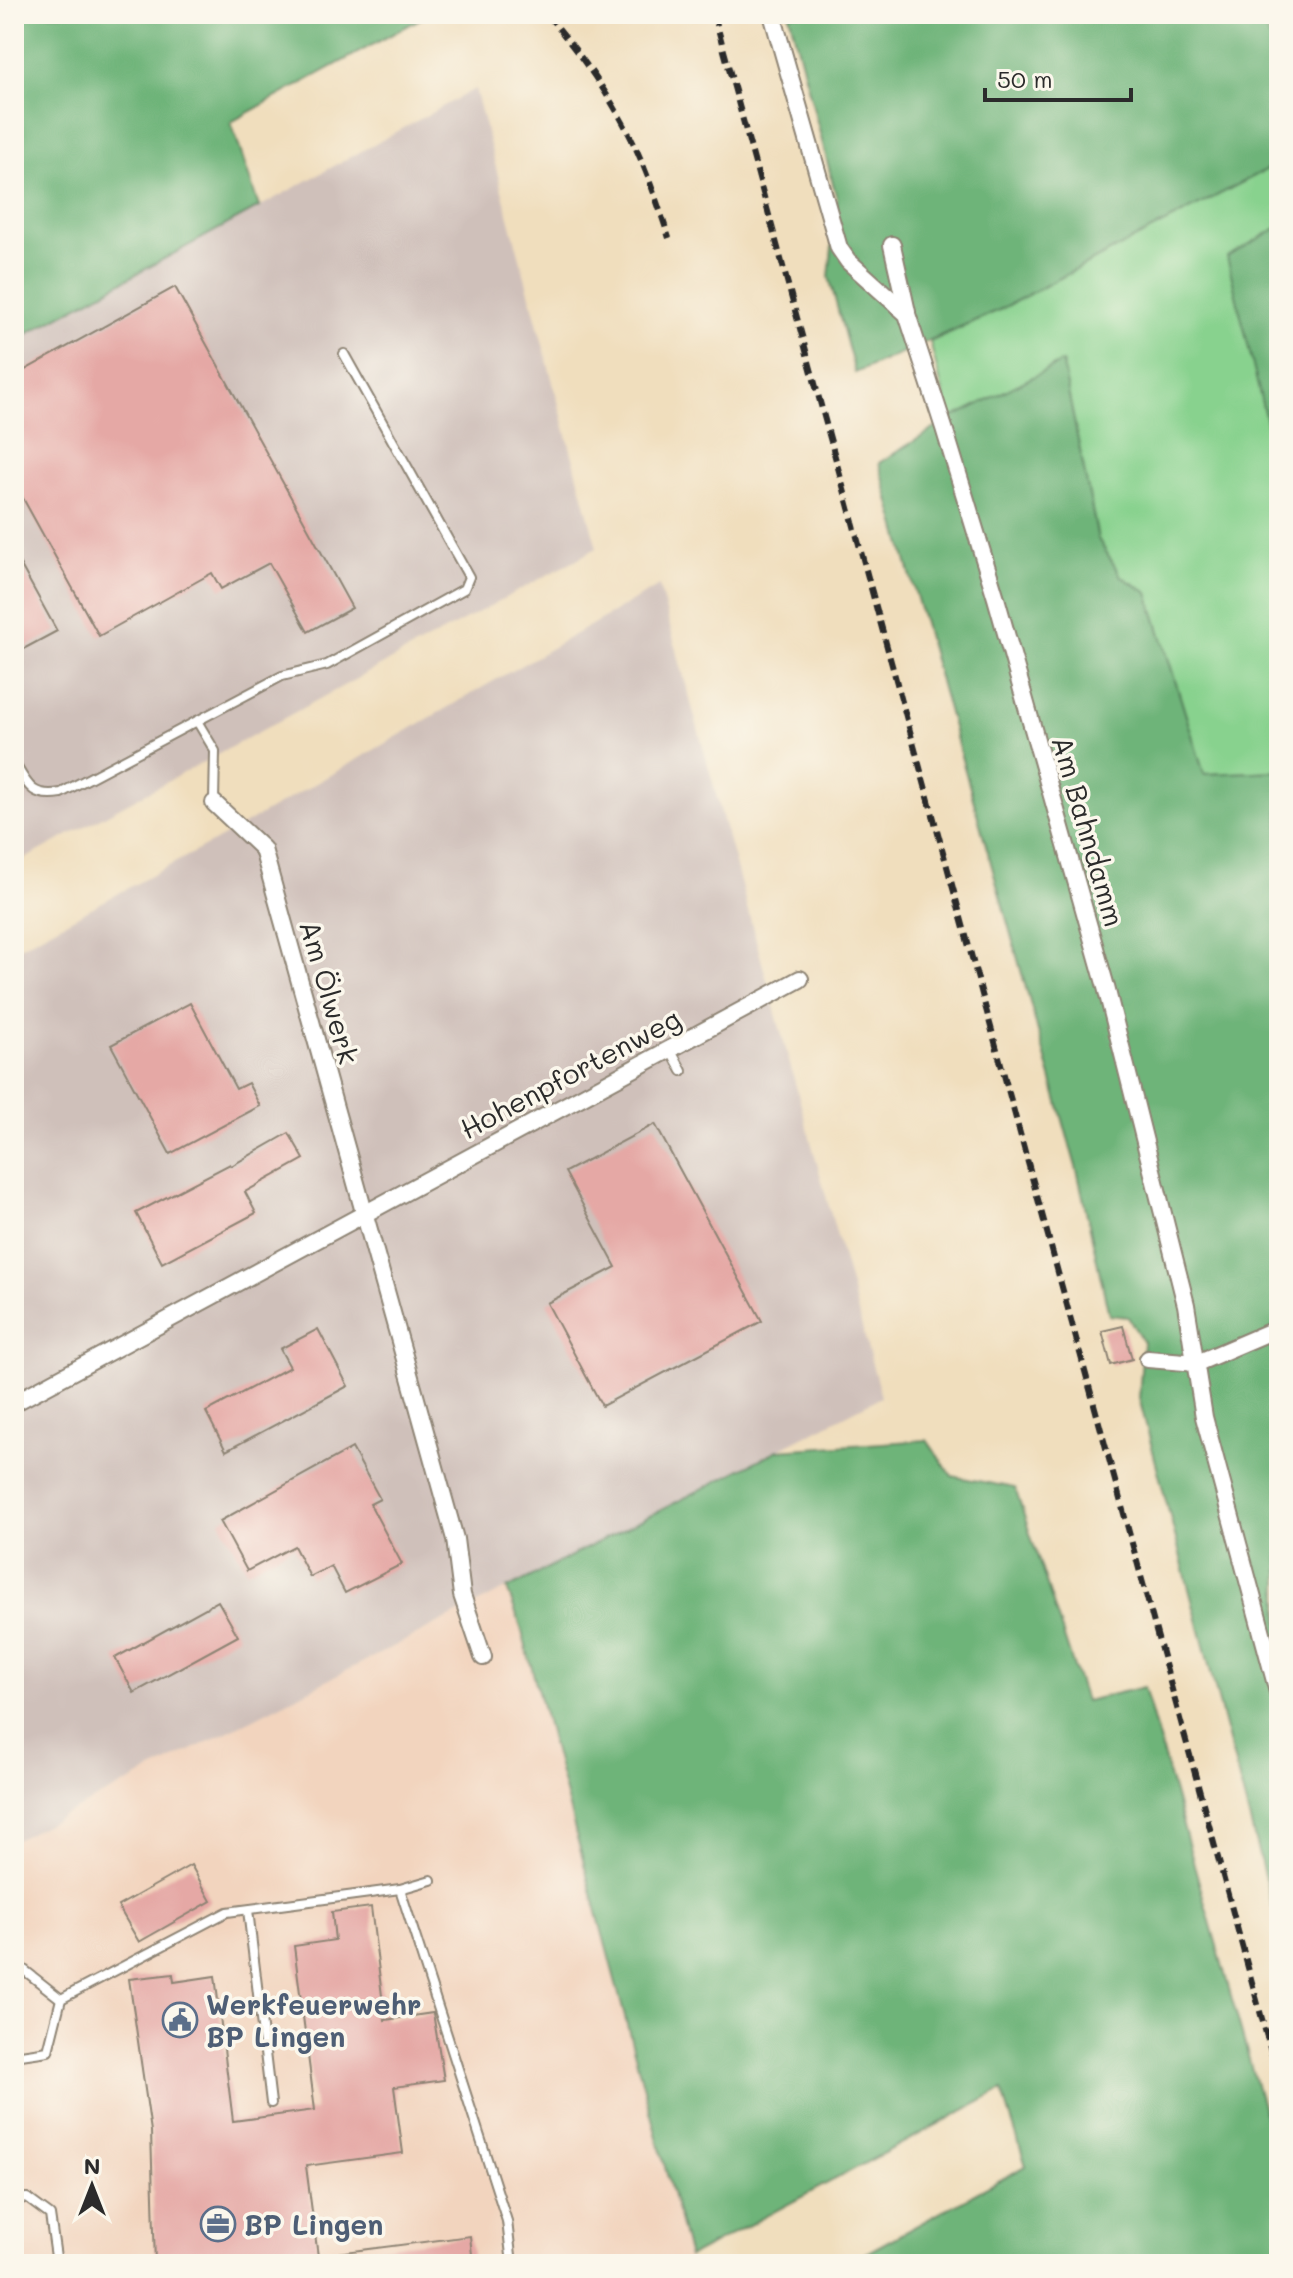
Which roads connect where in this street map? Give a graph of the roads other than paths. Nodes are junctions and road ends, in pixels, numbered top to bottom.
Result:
1 (772, 14) edge
2 (892, 245) dead end
3 (907, 314) junction
4 (344, 354) dead end
5 (197, 721) junction
6 (14, 762) edge
7 (214, 803) joint
8 (800, 979) dead end
9 (670, 1049) junction
10 (682, 1071) dead end
11 (365, 1214) junction
12 (1279, 1328) edge
13 (1148, 1359) dead end
14 (1197, 1363) junction
15 (14, 1403) edge
16 (483, 1657) dead end
17 (1279, 1696) edge
18 (431, 1880) dead end
19 (400, 1889) junction
20 (248, 1910) junction
21 (14, 1962) edge
22 (61, 1999) junction
23 (14, 2056) edge
24 (271, 2103) dead end
25 (14, 2199) edge
26 (57, 2264) edge
27 (512, 2264) edge

1 - 3 street
2 - 3 street, Am Bahndamm
3 - 14 street, Am Bahndamm
4 - 5 lane
5 - 6 lane
5 - 7 lane
7 - 11 street, Am Ölwerk
8 - 9 street, Hohenpfortenweg
9 - 10 lane
9 - 11 street, Hohenpfortenweg
11 - 15 street, Hohenpfortenweg
11 - 16 street
12 - 14 street
13 - 14 street
14 - 17 street, Am Bahndamm
18 - 19 lane
19 - 20 lane
19 - 27 lane
20 - 22 lane
20 - 24 lane
21 - 22 lane
22 - 23 lane
25 - 26 lane

